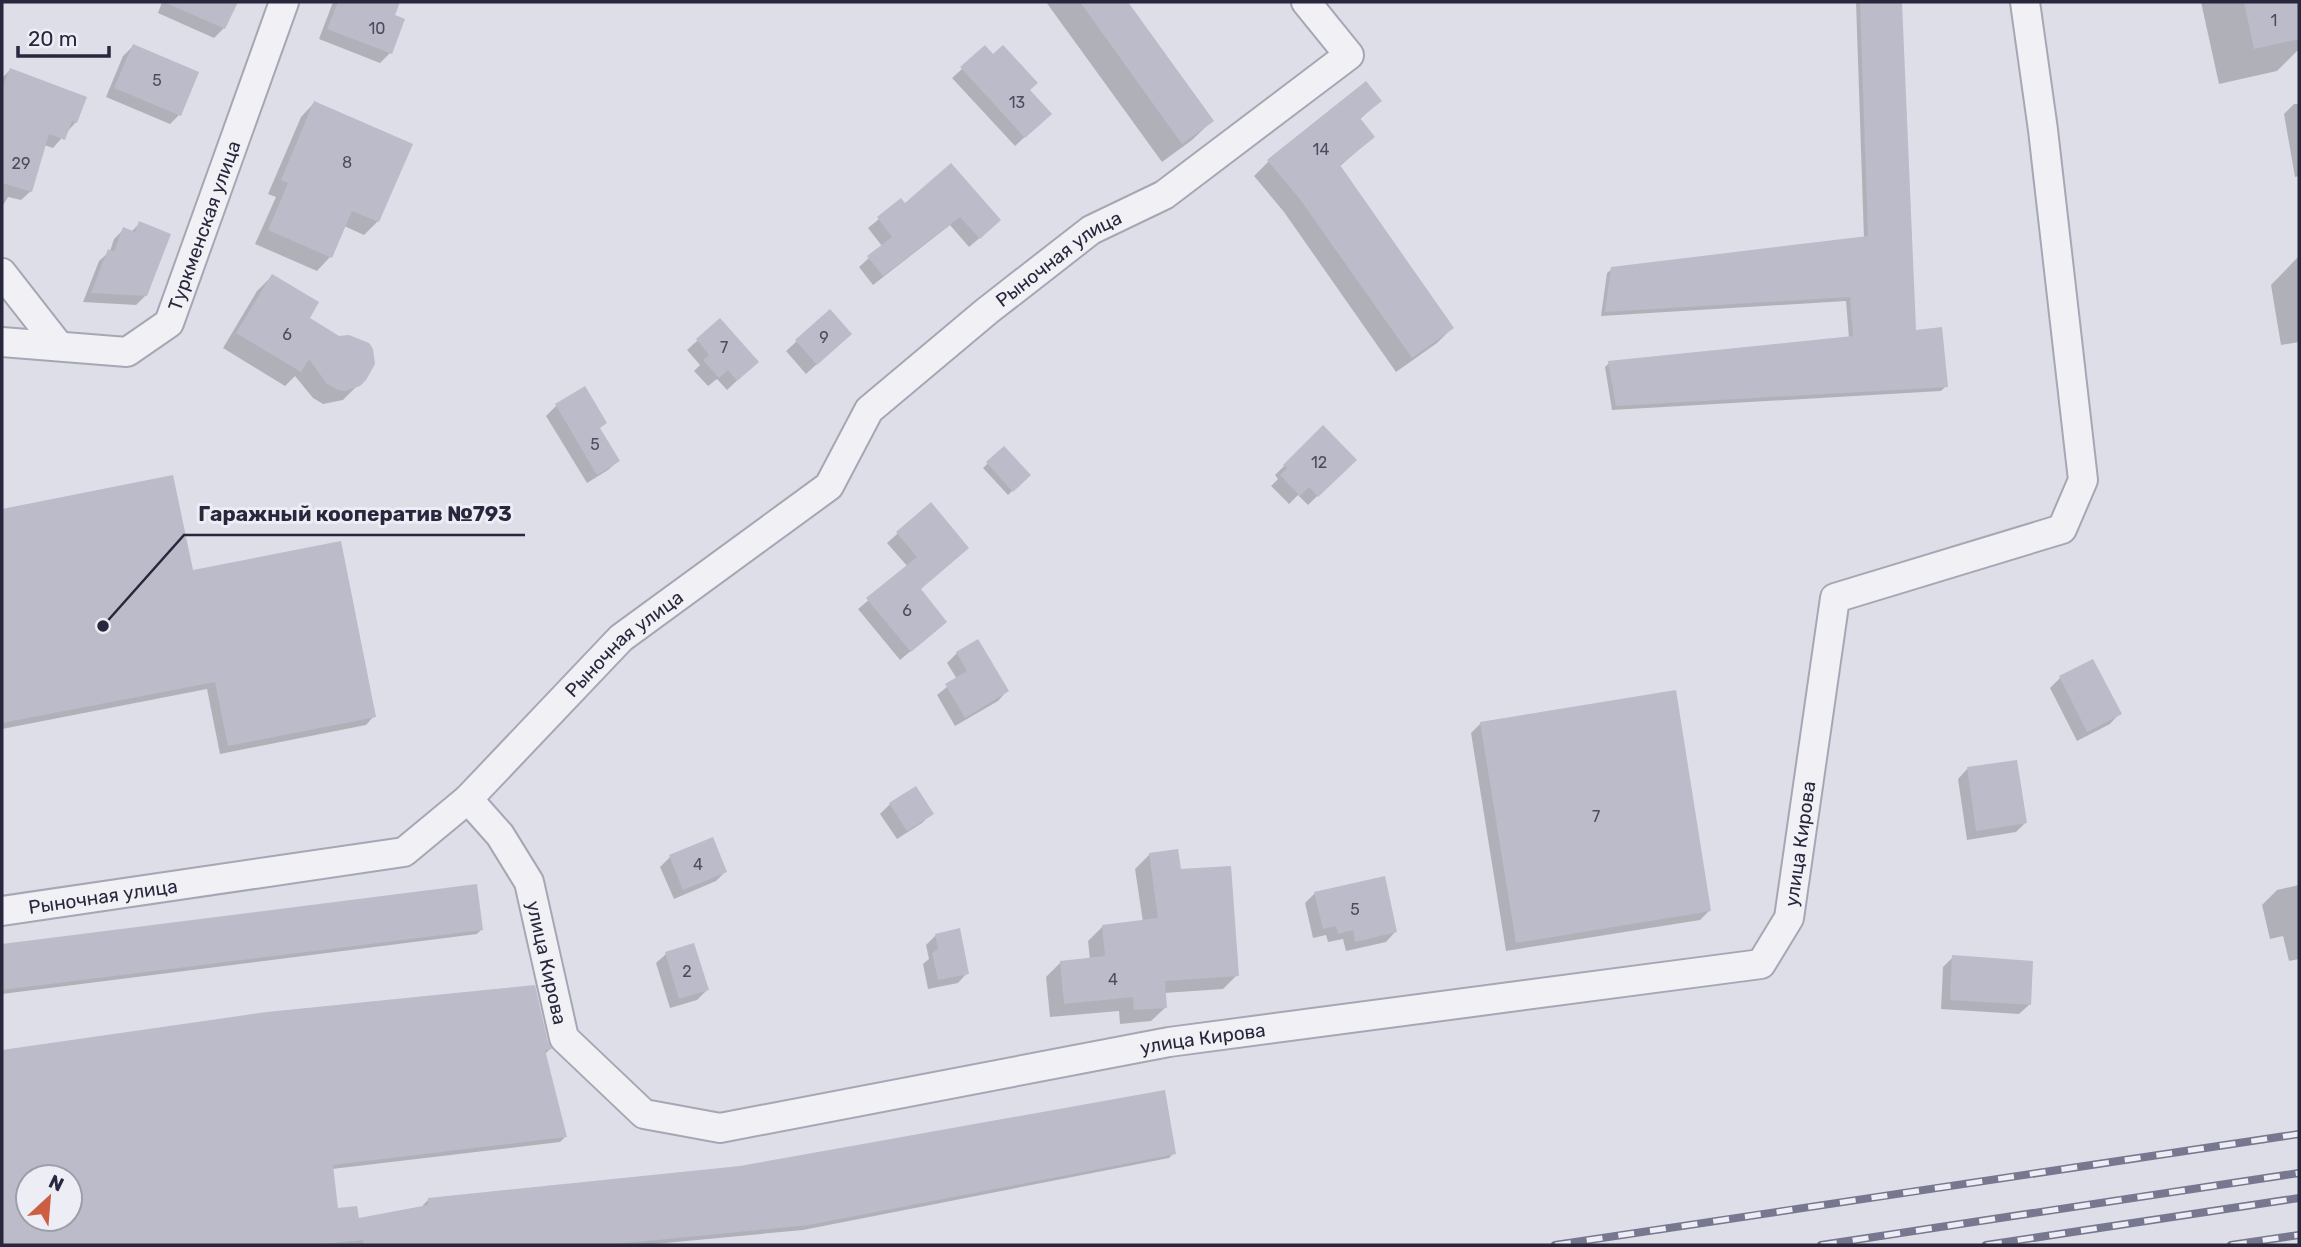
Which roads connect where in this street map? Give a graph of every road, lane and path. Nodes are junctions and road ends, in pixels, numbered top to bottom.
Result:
1 (284, 2) edge
2 (1306, 2) edge
3 (2025, 2) edge
4 (2, 273) edge
5 (2, 342) edge
6 (59, 346) junction
7 (468, 799) junction
8 (2, 911) edge

1 - 6 street, Туркменская улица
2 - 7 street, Рыночная улица
3 - 7 street, улица Кирова
4 - 6 street
5 - 6 street, Туркменская улица
7 - 8 street, Рыночная улица

